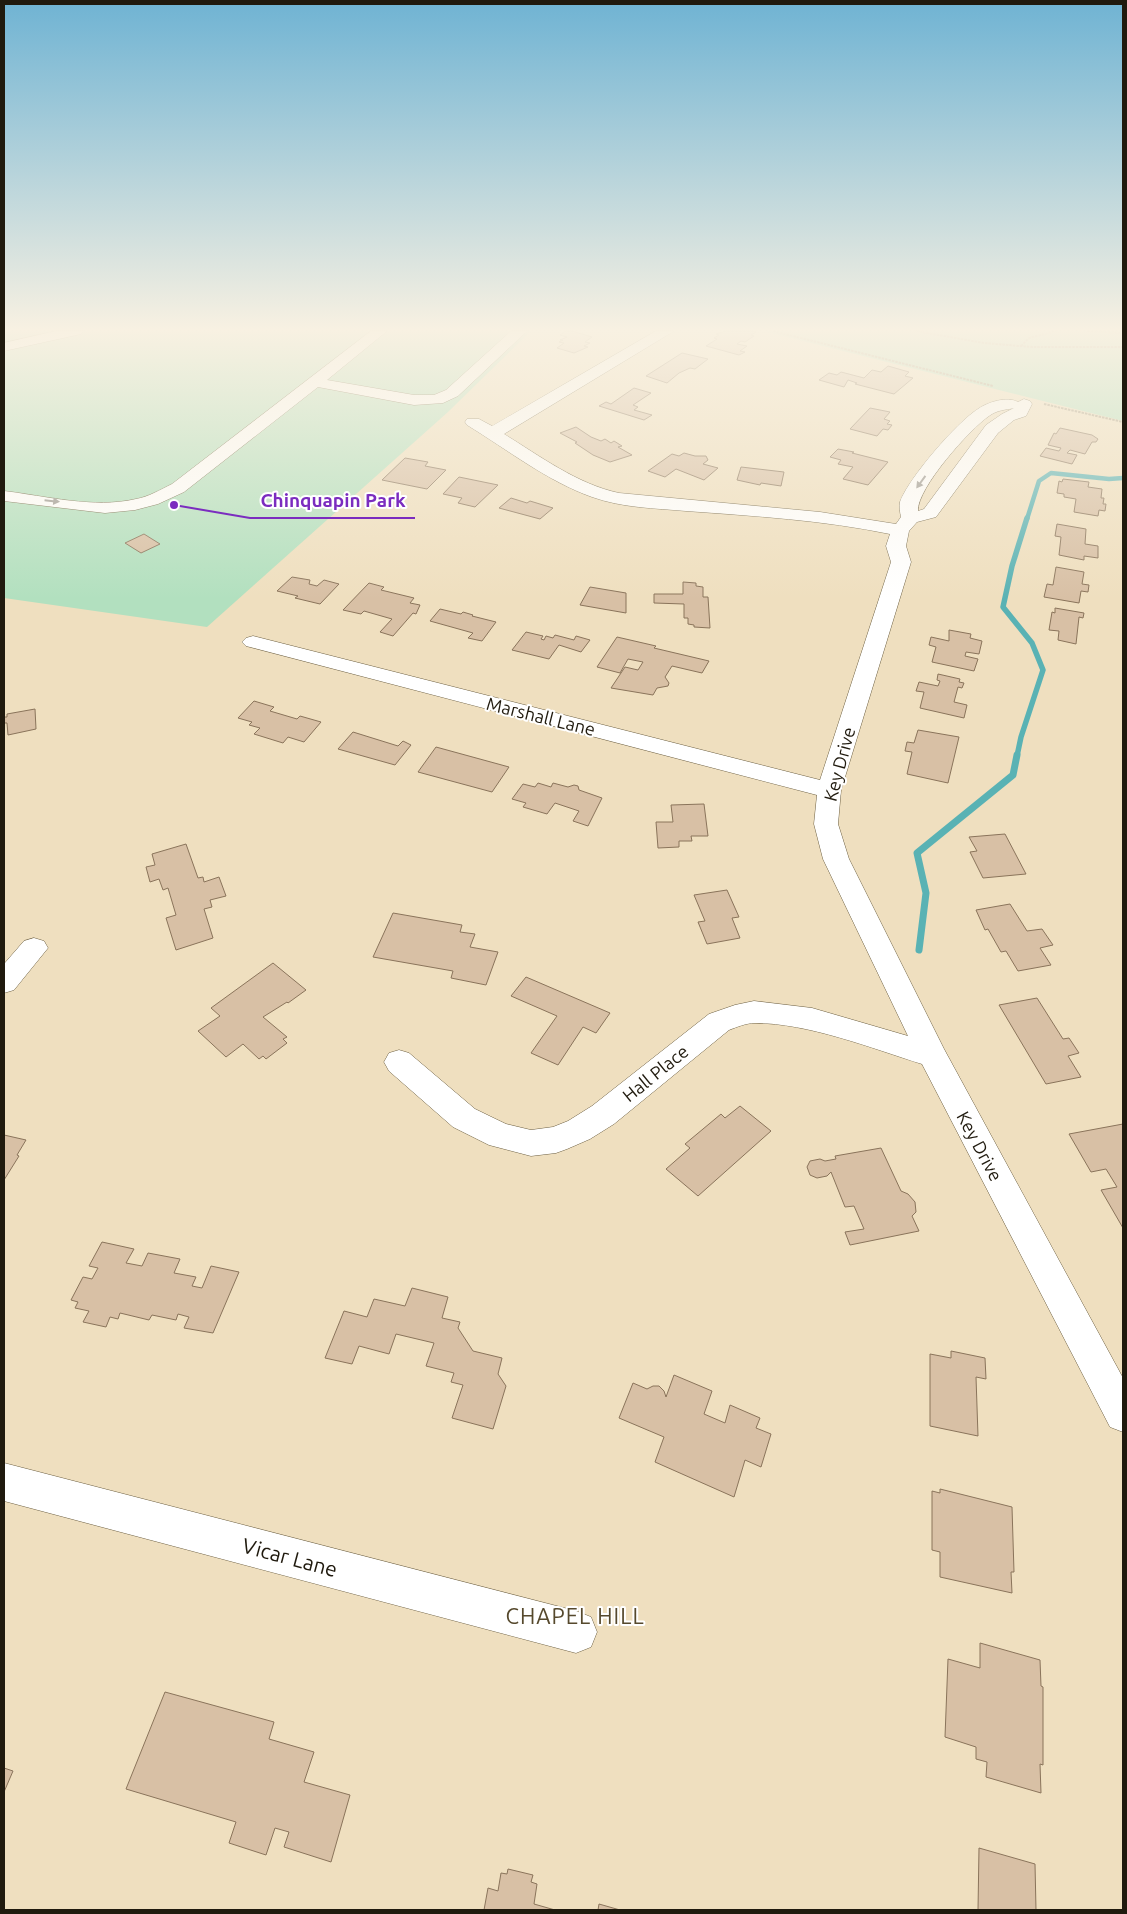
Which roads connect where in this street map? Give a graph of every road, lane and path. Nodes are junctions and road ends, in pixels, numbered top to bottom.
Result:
1 (265, 420) edge
2 (515, 420) edge
3 (972, 420) edge
4 (1004, 420) edge
5 (473, 422) dead end
6 (493, 433) junction
7 (4, 496) edge
8 (905, 524) junction
9 (252, 642) dead end
10 (829, 790) junction
11 (34, 948) dead end
12 (4, 982) edge
13 (932, 1055) junction
14 (399, 1062) dead end
15 (1123, 1414) edge
16 (4, 1482) edge
17 (576, 1632) dead end

7 -> 1 street
2 - 6 street
3 -> 8 street, Key Drive
4 - 8 street
5 - 6 street
6 - 8 street
8 - 10 street, Key Drive
9 - 10 street, Marshall Lane
10 - 13 street, Key Drive
11 - 12 street
13 - 14 street, Hall Place
13 - 15 street, Key Drive
16 - 17 street, Vicar Lane

